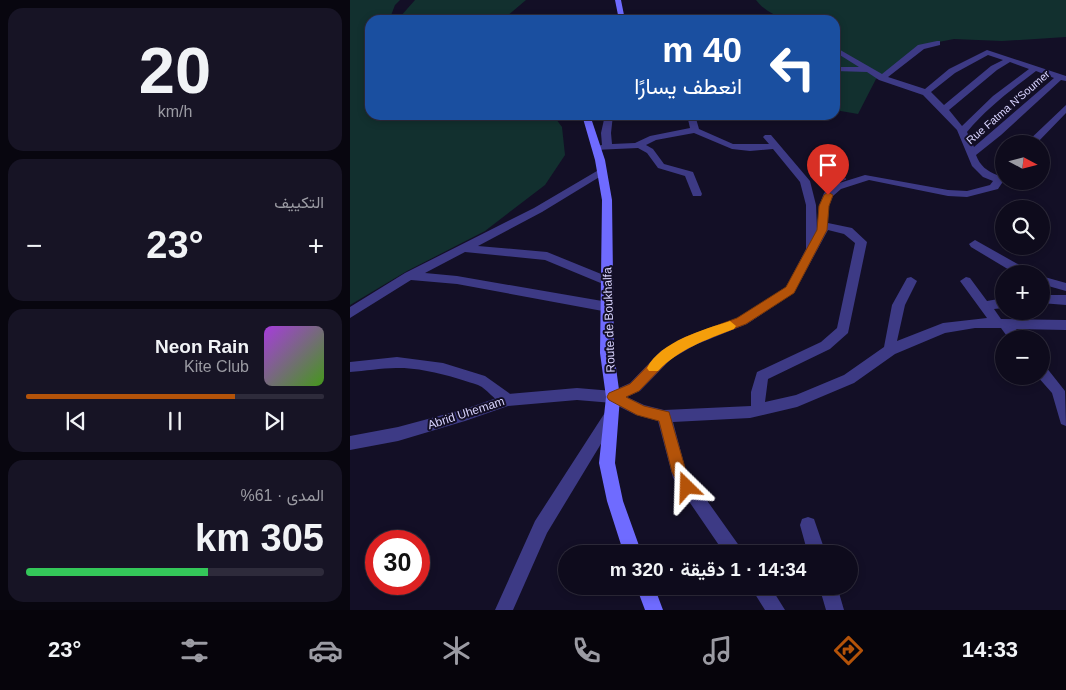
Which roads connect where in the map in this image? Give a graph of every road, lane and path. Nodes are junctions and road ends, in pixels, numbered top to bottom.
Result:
1 (618, 0) edge
2 (621, 15) edge
3 (937, 43) dead end
4 (840, 51) edge
5 (1010, 59) junction
6 (1036, 68) junction
7 (1066, 68) edge
8 (840, 69) edge
9 (867, 70) junction
10 (1051, 72) junction
11 (882, 78) junction
12 (1063, 78) edge
13 (926, 92) junction
14 (1066, 108) edge
15 (944, 109) junction
16 (588, 120) edge
17 (609, 120) edge
18 (692, 120) edge
19 (695, 130) junction
20 (962, 132) junction
21 (1039, 135) edge
22 (639, 145) junction
23 (602, 148) junction
24 (971, 154) junction
25 (602, 171) junction
26 (995, 174) edge
27 (995, 185) edge
28 (697, 194) dead end
29 (822, 225) junction
30 (975, 244) dead end
31 (463, 248) junction
32 (811, 250) junction
33 (1011, 265) edge
34 (409, 276) junction
35 (607, 281) junction
36 (911, 281) dead end
37 (966, 281) dead end
38 (1050, 283) edge
39 (1066, 287) edge
40 (1050, 299) edge
41 (1066, 300) edge
42 (995, 304) edge
43 (984, 306) junction
44 (608, 307) junction
45 (350, 313) edge
46 (1001, 323) junction
47 (1066, 325) edge
48 (1008, 330) edge
49 (890, 350) junction
50 (350, 366) edge
51 (1050, 377) edge
52 (1062, 386) edge
53 (508, 400) junction
54 (613, 405) junction
55 (758, 409) junction
56 (664, 416) junction
57 (1066, 420) edge
58 (350, 443) edge
59 (808, 525) dead end
60 (630, 545) edge
61 (730, 545) edge
62 (814, 545) edge
63 (649, 595) edge
64 (765, 595) edge
65 (831, 595) edge
66 (504, 610) edge
67 (654, 610) edge
68 (776, 610) edge
69 (836, 610) edge

1 - 2 main road
3 - 11 street
4 - 9 street
5 - 6 street
5 - 13 street
5 - 15 street
6 - 10 street
6 - 20 street
7 - 10 street
8 - 9 street
9 - 11 street
10 - 12 street
11 - 13 street
12 - 24 street, Rue Fatma N'Soumer
13 - 15 street
14 - 21 street
15 - 20 street
16 - 23 main road, Route de Boukhalfa
17 - 23 street
18 - 19 street
19 - 22 street
19 - 32 street
20 - 24 street
22 - 23 street
22 - 28 street
23 - 25 main road, Route de Boukhalfa
24 - 26 street
25 - 31 street
25 - 35 main road, Route de Boukhalfa
27 - 29 street
29 - 32 street
29 - 55 street
30 - 33 street
31 - 34 street
31 - 35 street
32 - 54 street
34 - 44 street
34 - 45 street
35 - 44 main road, Route de Boukhalfa
36 - 49 street
37 - 43 street
38 - 39 street
40 - 41 street
42 - 43 street
43 - 46 street
44 - 54 main road, Route de Boukhalfa
46 - 47 street
46 - 48 street
46 - 49 street
49 - 55 street
50 - 53 street
51 - 52 street
52 - 57 street
53 - 54 street, Abrid Uhemam
53 - 58 street, Abrid Uhemam
54 - 56 street
54 - 60 main road, Route de Boukhalfa
54 - 66 street
55 - 56 street
56 - 61 street
59 - 62 street
63 - 67 main road
64 - 68 street
65 - 69 street

